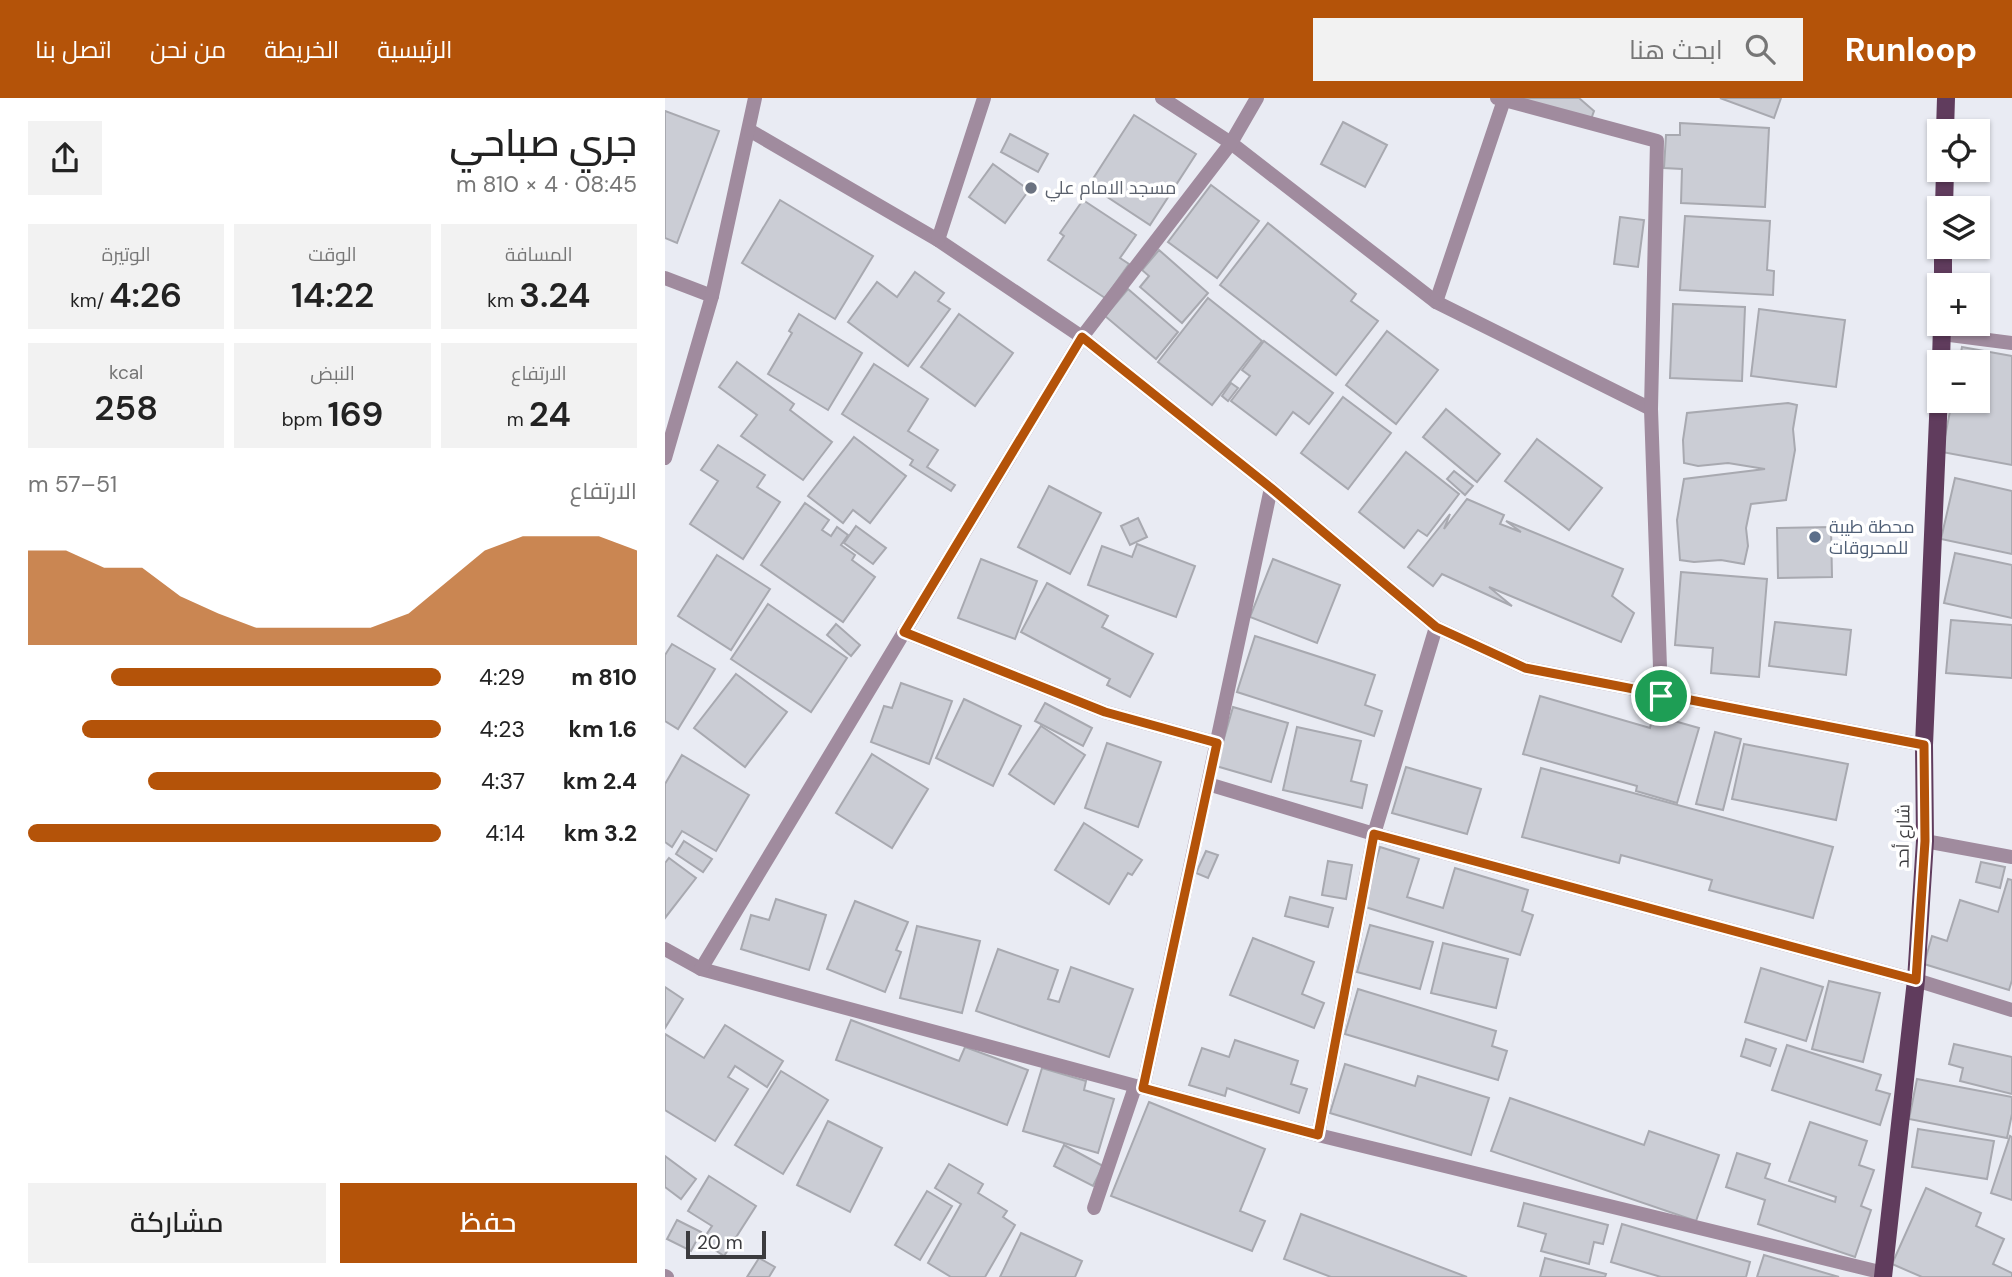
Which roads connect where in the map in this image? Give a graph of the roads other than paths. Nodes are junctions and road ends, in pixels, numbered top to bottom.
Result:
1 (755, 98) edge
2 (984, 98) edge
3 (1162, 98) edge
4 (1257, 98) edge
5 (1946, 98) edge
6 (1501, 99) edge
7 (1945, 119) edge
8 (749, 130) junction
9 (1231, 143) junction
10 (938, 240) junction
11 (665, 278) edge
12 (712, 296) junction
13 (1436, 302) junction
14 (1977, 336) edge
15 (1082, 337) junction
16 (2012, 343) edge
17 (1651, 409) junction
18 (1938, 413) edge
19 (665, 458) edge
20 (1271, 488) junction
21 (1436, 627) junction
22 (904, 632) junction
23 (1661, 696) junction
24 (1217, 743) junction
25 (1924, 745) junction
26 (1208, 784) junction
27 (1374, 834) junction
28 (1925, 841) junction
29 (2012, 857) edge
30 (665, 949) edge
31 (701, 969) junction
32 (1916, 980) junction
33 (2012, 1010) edge
34 (1139, 1087) junction
35 (1318, 1135) junction
36 (1094, 1208) dead end
37 (1883, 1275) edge

1 - 8 street
2 - 10 street
3 - 9 street
4 - 9 street
5 - 7 main road
6 - 13 street
6 - 17 street
8 - 10 street
8 - 12 street
9 - 13 street
9 - 15 street
10 - 15 street
11 - 12 street
12 - 19 street
13 - 17 street
14 - 16 street
15 - 20 street
15 - 22 street
17 - 23 street
18 - 25 main road, شارع أحد
20 - 21 street
20 - 24 street
21 - 23 street
21 - 27 street
22 - 24 street
22 - 31 street
23 - 25 street
24 - 26 street
25 - 28 main road, شارع أحد
26 - 27 street
26 - 34 street
27 - 32 street
27 - 35 street
28 - 29 street
28 - 32 main road, شارع أحد
30 - 31 street
31 - 34 street
32 - 33 street
32 - 37 main road, شارع أحد
34 - 35 street
34 - 36 street
35 - 37 street

